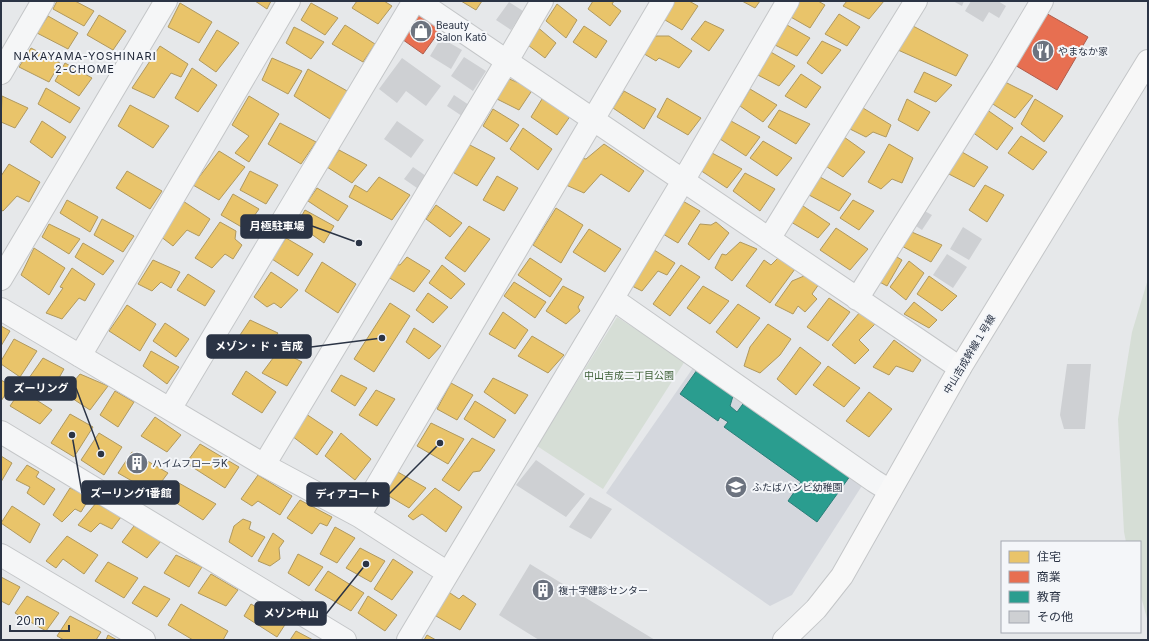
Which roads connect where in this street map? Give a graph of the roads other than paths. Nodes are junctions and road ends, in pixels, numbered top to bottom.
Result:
1 (43, 1) edge
2 (166, 1) edge
3 (289, 1) edge
4 (414, 1) edge
5 (418, 1) edge
6 (542, 1) edge
7 (663, 1) edge
8 (788, 1) edge
9 (916, 1) edge
10 (1042, 1) edge
11 (507, 61) junction
12 (1148, 61) edge
13 (1, 73) edge
14 (592, 119) junction
15 (683, 180) junction
16 (769, 239) junction
17 (1, 279) edge
18 (612, 299) junction
19 (857, 299) junction
20 (1, 309) edge
21 (80, 356) junction
22 (960, 368) junction
23 (170, 409) junction
24 (1, 432) edge
25 (264, 465) junction
26 (890, 491) junction
27 (360, 516) junction
28 (1, 556) edge
29 (448, 574) junction
30 (144, 640) edge
31 (345, 640) edge
32 (408, 640) edge
33 (784, 640) edge

1 - 13 street
2 - 17 street
3 - 21 street
4 - 23 street
5 - 11 street
6 - 11 street
7 - 14 street
8 - 15 street
9 - 16 street
10 - 19 street
11 - 14 street
11 - 25 street
12 - 22 street, 中山吉成幹線１号線
14 - 15 street
14 - 27 street
15 - 16 street
15 - 18 street
16 - 19 street
18 - 26 street
18 - 29 street
19 - 22 street
20 - 21 street
21 - 23 street
22 - 26 street, 中山吉成幹線１号線
23 - 25 street
24 - 31 street
25 - 27 street
26 - 33 street, 中山吉成幹線１号線
27 - 29 street
28 - 30 street
29 - 32 street

